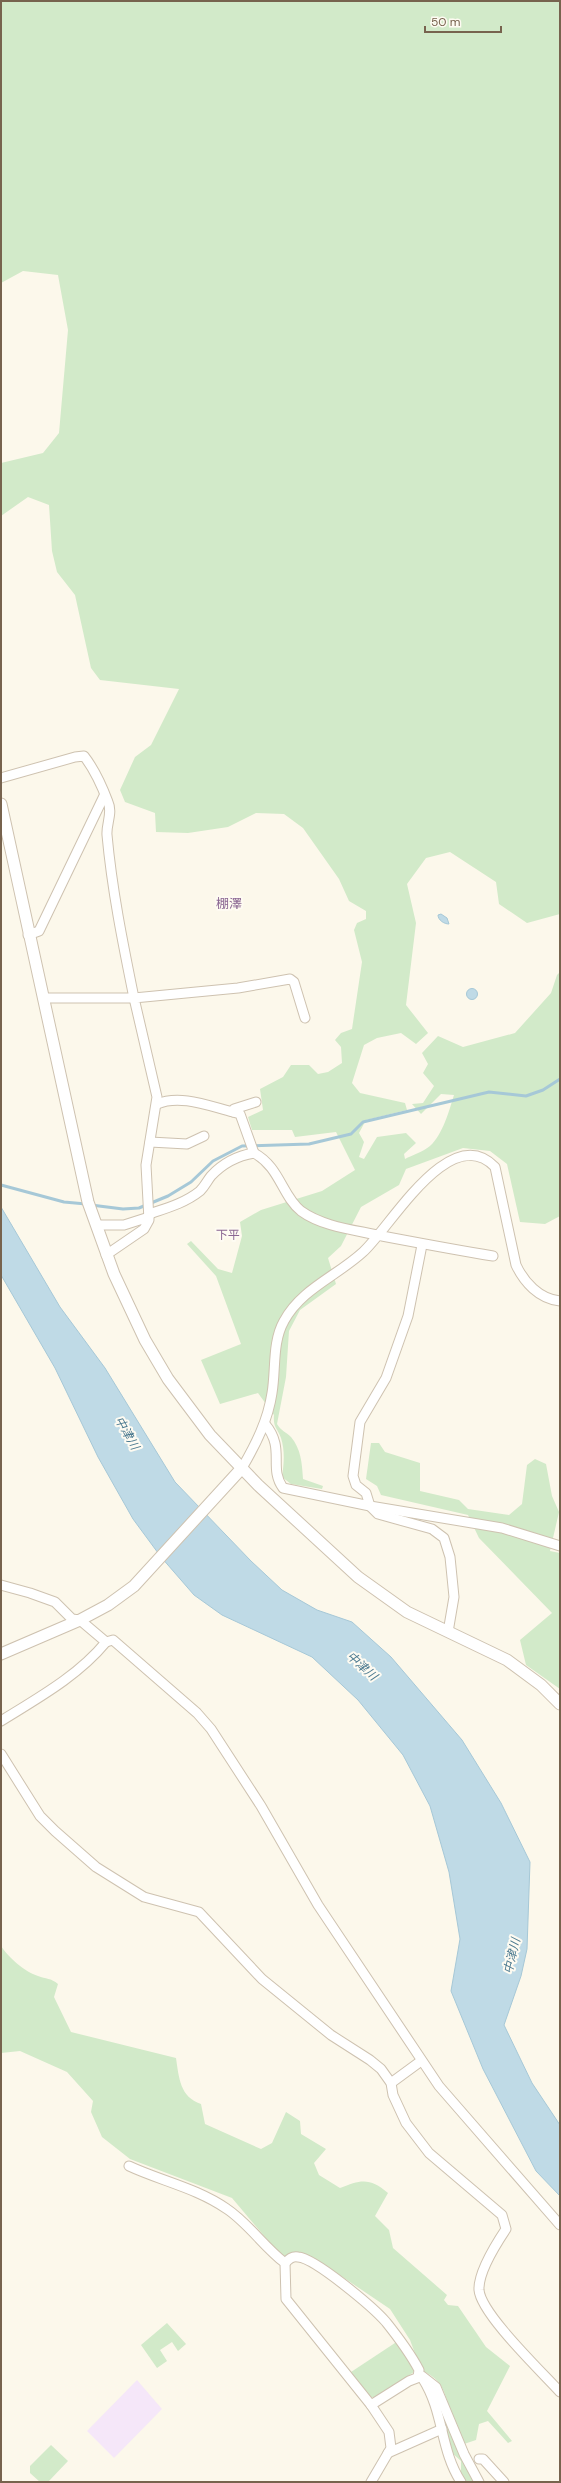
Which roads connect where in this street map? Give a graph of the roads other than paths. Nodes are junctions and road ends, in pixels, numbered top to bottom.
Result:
1 (1, 778) edge
2 (104, 796) junction
3 (1, 804) edge
4 (28, 935) junction
5 (42, 998) junction
6 (134, 998) junction
7 (305, 1018) dead end
8 (256, 1102) dead end
9 (157, 1104) junction
10 (233, 1112) junction
11 (204, 1136) dead end
12 (150, 1142) junction
13 (253, 1150) junction
14 (149, 1214) junction
15 (95, 1225) junction
16 (380, 1235) junction
17 (422, 1245) junction
18 (106, 1254) junction
19 (493, 1256) dead end
20 (560, 1300) edge
21 (265, 1424) junction
22 (242, 1468) junction
23 (370, 1506) junction
24 (560, 1546) edge
25 (1, 1585) edge
26 (80, 1620) junction
27 (448, 1632) junction
28 (106, 1642) junction
29 (1, 1654) edge
30 (560, 1704) edge
31 (1, 1721) edge
32 (1, 1754) edge
33 (421, 2061) junction
34 (391, 2083) junction
35 (129, 2166) dead end
36 (560, 2225) edge
37 (285, 2263) junction
38 (420, 2377) junction
39 (560, 2392) edge
40 (371, 2405) junction
41 (442, 2429) junction
42 (388, 2453) junction
43 (479, 2459) dead end
44 (371, 2482) edge
45 (461, 2482) edge
46 (479, 2482) edge
47 (504, 2482) edge

1 - 2 street
2 - 4 street
2 - 6 street
3 - 4 street
4 - 5 street
5 - 6 street
5 - 15 street
6 - 7 street
6 - 9 street
8 - 10 street
9 - 10 street
9 - 12 street
10 - 13 street
11 - 12 street
12 - 14 street
13 - 14 street
13 - 16 street
14 - 15 street
14 - 18 street
15 - 18 street
16 - 17 street
16 - 20 street
16 - 21 street
17 - 19 street
17 - 23 street
18 - 22 street
21 - 22 street
21 - 23 street
22 - 26 street
22 - 27 street
23 - 24 street
23 - 27 street
25 - 26 street
26 - 28 street
26 - 29 street
27 - 30 street
28 - 31 street
28 - 33 street
32 - 34 street
33 - 34 street
33 - 36 street
34 - 39 street
35 - 37 street
37 - 38 street
37 - 40 street
38 - 40 street
38 - 41 street
38 - 46 street
40 - 42 street
41 - 42 street
41 - 45 street
42 - 44 street
43 - 47 street

